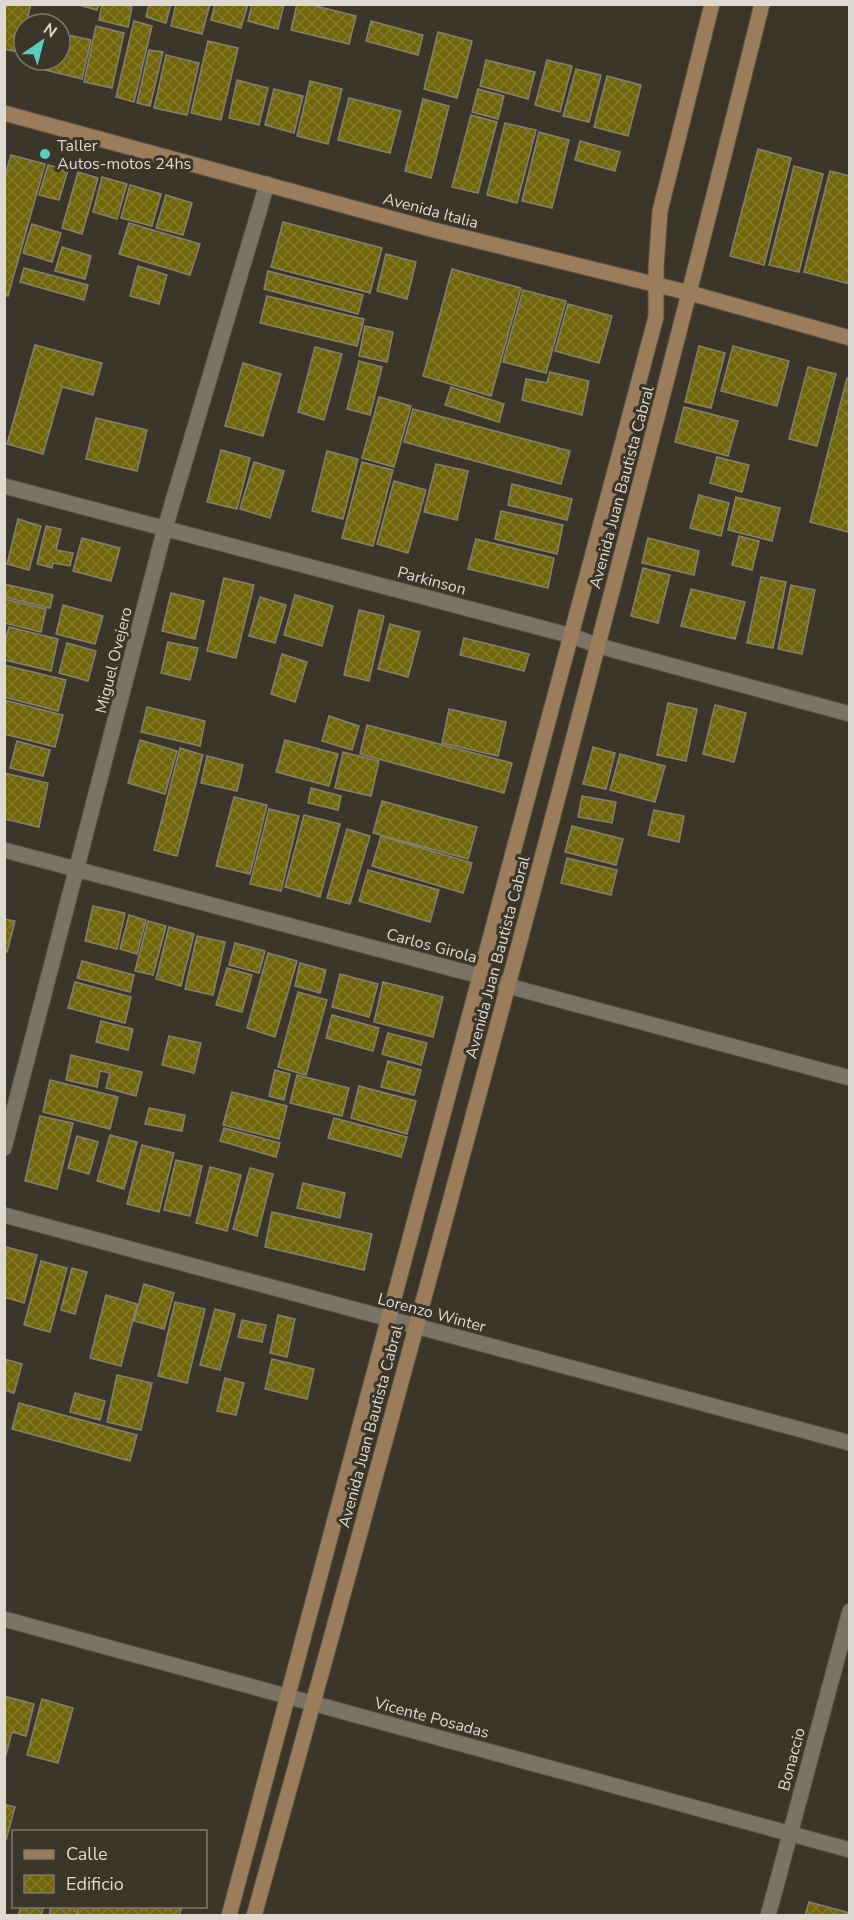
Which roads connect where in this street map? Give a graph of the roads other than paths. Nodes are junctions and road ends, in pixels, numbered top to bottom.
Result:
1 (712, 4) edge
2 (762, 4) edge
3 (4, 113) edge
4 (267, 184) junction
5 (656, 285) junction
6 (690, 293) junction
7 (849, 338) edge
8 (4, 486) edge
9 (165, 528) junction
10 (572, 636) junction
11 (599, 646) junction
12 (849, 714) edge
13 (4, 849) edge
14 (78, 869) junction
15 (480, 976) junction
16 (508, 986) junction
17 (849, 1078) edge
18 (4, 1148) edge
19 (4, 1215) edge
20 (388, 1319) junction
21 (415, 1327) junction
22 (849, 1443) edge
23 (849, 1611) edge
24 (4, 1619) edge
25 (287, 1696) junction
26 (313, 1703) junction
27 (790, 1834) junction
28 (849, 1850) edge
29 (229, 1916) edge
30 (254, 1916) edge
31 (768, 1916) edge

1 - 5 main road, Avenida Juan Bautista Cabral
2 - 6 main road, Avenida Juan Bautista Cabral
3 - 4 main road, Avenida Italia
4 - 5 main road, Avenida Italia
4 - 9 street, Miguel Ovejero
5 - 6 main road, Avenida Italia
5 - 10 main road, Avenida Juan Bautista Cabral
6 - 7 main road, Avenida Italia
6 - 11 main road, Avenida Juan Bautista Cabral
8 - 9 street, Parkinson
9 - 10 street, Parkinson
9 - 14 street, Miguel Ovejero
10 - 11 street, Parkinson
10 - 15 main road, Avenida Juan Bautista Cabral
11 - 12 street, Parkinson
11 - 16 main road, Avenida Juan Bautista Cabral
13 - 14 street, Carlos Girola
14 - 15 street, Carlos Girola
14 - 18 street, Miguel Ovejero
15 - 16 street, Carlos Girola
15 - 20 main road, Avenida Juan Bautista Cabral
16 - 17 street, Carlos Girola
16 - 21 main road, Avenida Juan Bautista Cabral
19 - 20 street, Lorenzo Winter
20 - 21 street, Lorenzo Winter
20 - 25 main road, Avenida Juan Bautista Cabral
21 - 22 street, Lorenzo Winter
21 - 26 main road, Avenida Juan Bautista Cabral
23 - 27 street, Bonaccio
24 - 25 street, Vicente Posadas
25 - 26 street, Vicente Posadas
25 - 29 main road, Avenida Juan Bautista Cabral
26 - 27 street, Vicente Posadas
26 - 30 main road, Avenida Juan Bautista Cabral
27 - 28 street, Vicente Posadas
27 - 31 street, Bonaccio

